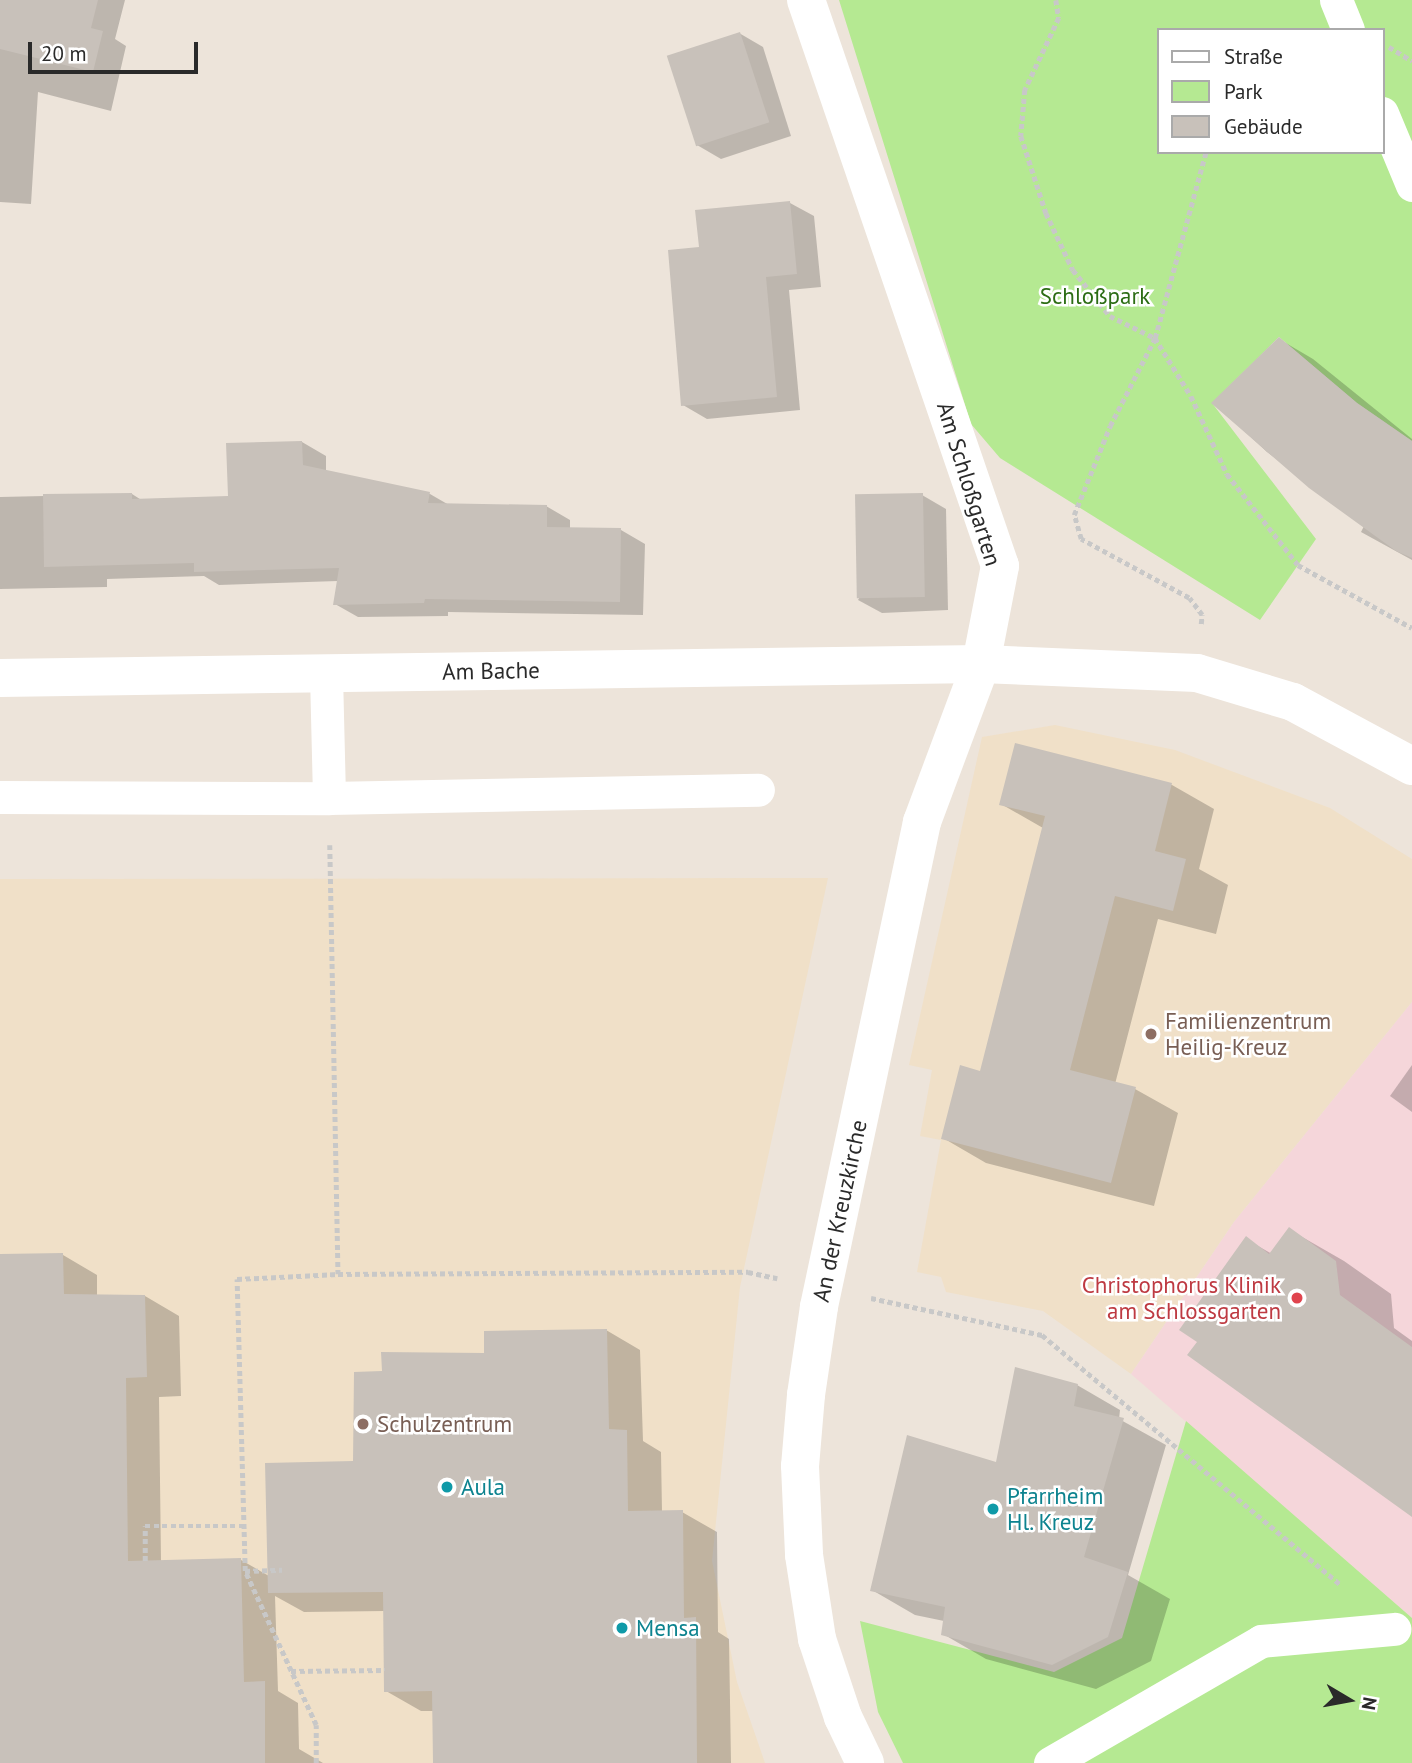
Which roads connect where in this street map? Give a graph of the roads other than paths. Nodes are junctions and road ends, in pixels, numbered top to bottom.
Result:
1 (806, 0) edge
2 (1336, 0) edge
3 (1347, 28) edge
4 (1384, 118) edge
5 (1412, 185) edge
6 (982, 664) junction
7 (326, 674) junction
8 (0, 678) edge
9 (1412, 766) edge
10 (758, 790) dead end
11 (0, 797) edge
12 (329, 798) junction
13 (1394, 1629) road end
14 (865, 1763) edge
15 (1050, 1763) edge

1 - 6 street, Am Schloßgarten
2 - 3 lane
4 - 5 lane
6 - 7 street, Am Bache
6 - 9 street
6 - 14 street, An der Kreuzkirche
7 - 8 street, Am Bache
7 - 12 lane
10 - 12 lane
11 - 12 lane
13 - 15 lane

